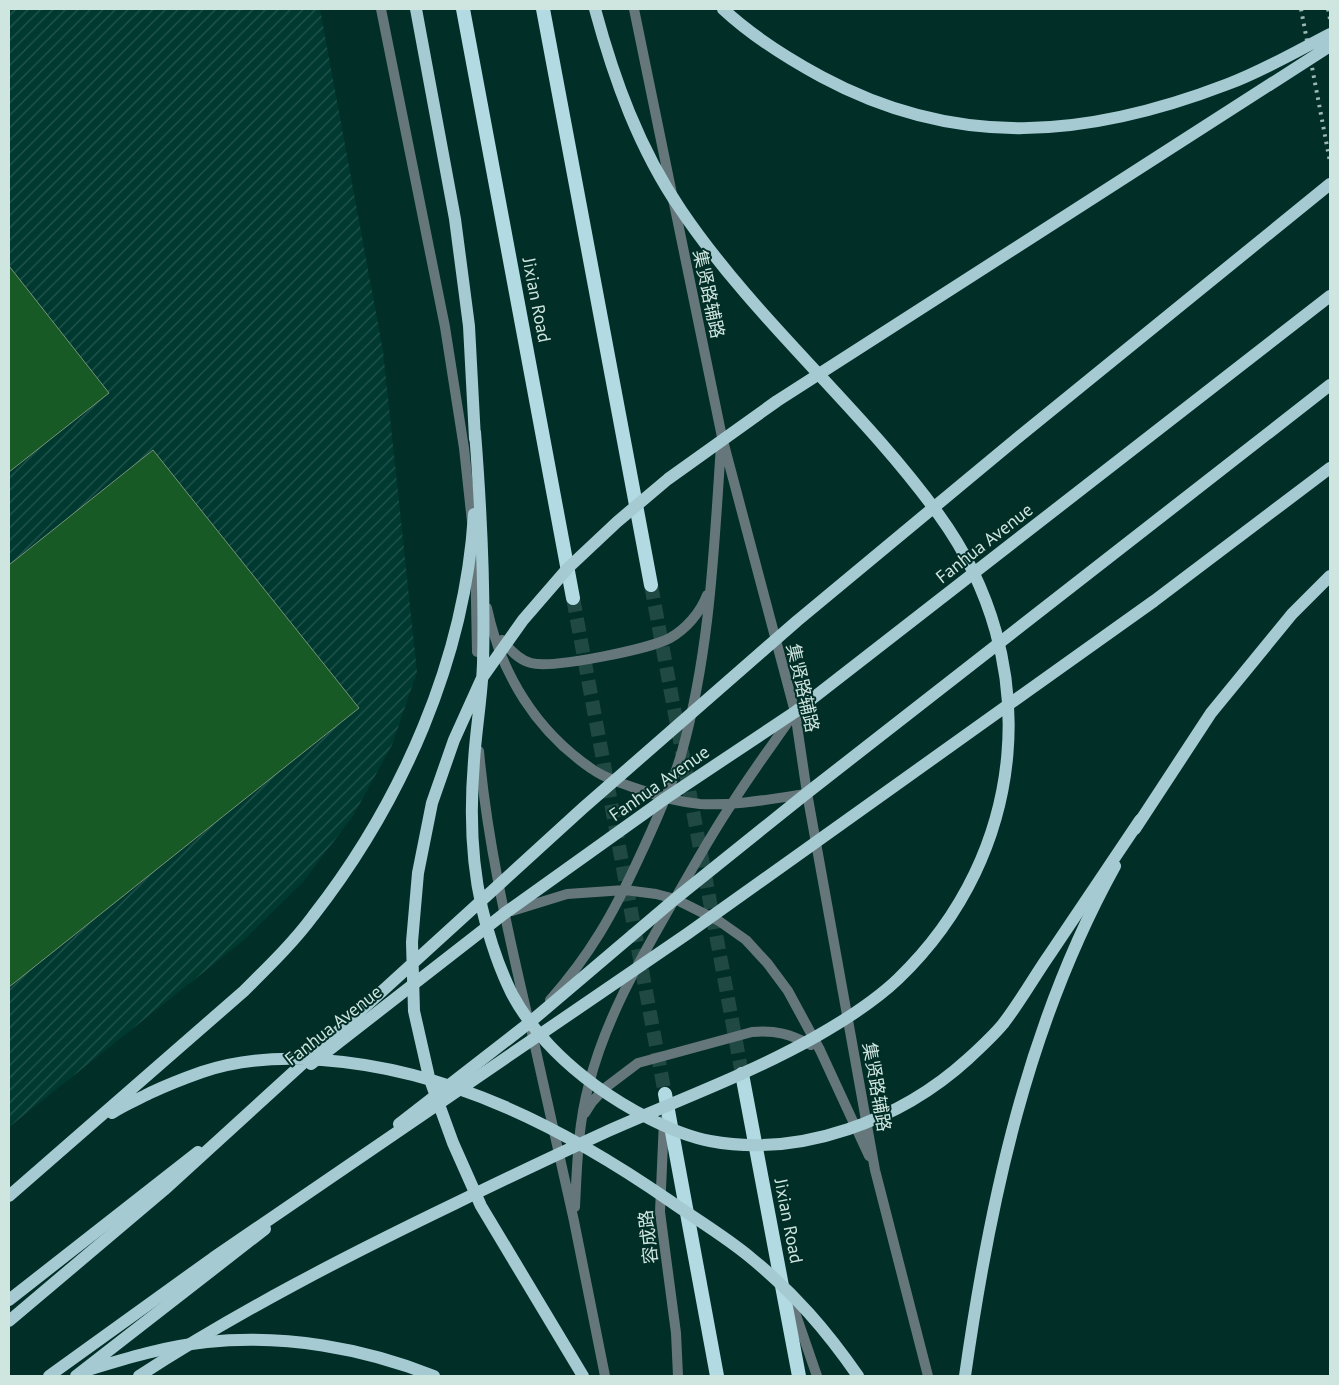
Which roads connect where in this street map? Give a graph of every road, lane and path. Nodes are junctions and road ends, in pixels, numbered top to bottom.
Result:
1 (381, 9) edge
2 (416, 9) edge
3 (463, 9) edge
4 (543, 9) edge
5 (595, 9) edge
6 (634, 9) edge
7 (722, 9) edge
8 (1330, 34) edge
9 (1330, 46) edge
10 (1330, 184) edge
11 (1330, 296) edge
12 (1330, 385) edge
13 (475, 432) junction
14 (722, 437) junction
15 (1330, 468) edge
16 (474, 551) junction
17 (1330, 576) edge
18 (712, 581) junction
19 (651, 585) tunnel mouth
20 (573, 598) tunnel mouth
21 (489, 618) junction
22 (795, 712) junction
23 (807, 793) junction
24 (666, 798) junction
25 (732, 803) junction
26 (1140, 820) junction
27 (625, 890) junction
28 (675, 899) junction
29 (505, 913) junction
30 (529, 1023) junction
31 (820, 1050) junction
32 (742, 1074) tunnel mouth
33 (665, 1094) joint
34 (582, 1119) junction
35 (78, 1135) junction
36 (875, 1170) junction
37 (9, 1196) edge
38 (574, 1221) junction
39 (776, 1256) junction
40 (9, 1300) edge
41 (9, 1321) edge
42 (78, 1374) edge
43 (49, 1376) edge
44 (139, 1376) edge
45 (434, 1376) edge
46 (583, 1376) edge
47 (605, 1376) edge
48 (678, 1376) edge
49 (717, 1376) edge
50 (799, 1376) edge
51 (817, 1376) edge
52 (858, 1376) edge
53 (928, 1376) edge
54 (965, 1376) edge

1 - 16 street
2 - 13 main road, bridge
3 - 20 highway, Jixian Road
4 - 19 highway
5 - 44 main road, bridge
6 - 14 street, 集贤路辅路
7 - 8 main road, bridge
9 - 46 main road, bridge
10 - 41 main road, bridge
11 - 22 main road, Fanhua Avenue
12 - 23 main road
13 - 26 main road, bridge
13 - 35 main road, bridge
14 - 18 street
14 - 22 street, 集贤路辅路
15 - 43 main road, bridge
16 - 21 street
16 - 29 street
17 - 26 main road
18 - 21 street
18 - 24 street
21 - 24 street
22 - 23 street, 集贤路辅路
22 - 24 main road, Fanhua Avenue
22 - 25 street
23 - 25 street
23 - 28 main road
23 - 36 street, 集贤路辅路
24 - 25 street
24 - 27 street
24 - 29 main road, Fanhua Avenue
25 - 28 street
26 - 54 main road, bridge
27 - 28 street
27 - 29 street
27 - 30 street
28 - 30 main road
28 - 31 street
28 - 34 street
29 - 30 street
29 - 40 main road, Fanhua Avenue
30 - 38 street
30 - 42 main road
31 - 34 street
31 - 36 street
32 - 39 highway, Jixian Road
33 - 48 street, 容成路
33 - 49 highway
34 - 38 street
35 - 37 main road, bridge
35 - 52 main road, bridge
36 - 53 street, 集贤路辅路
38 - 47 street
39 - 50 highway, Jixian Road
39 - 51 street
42 - 45 main road

